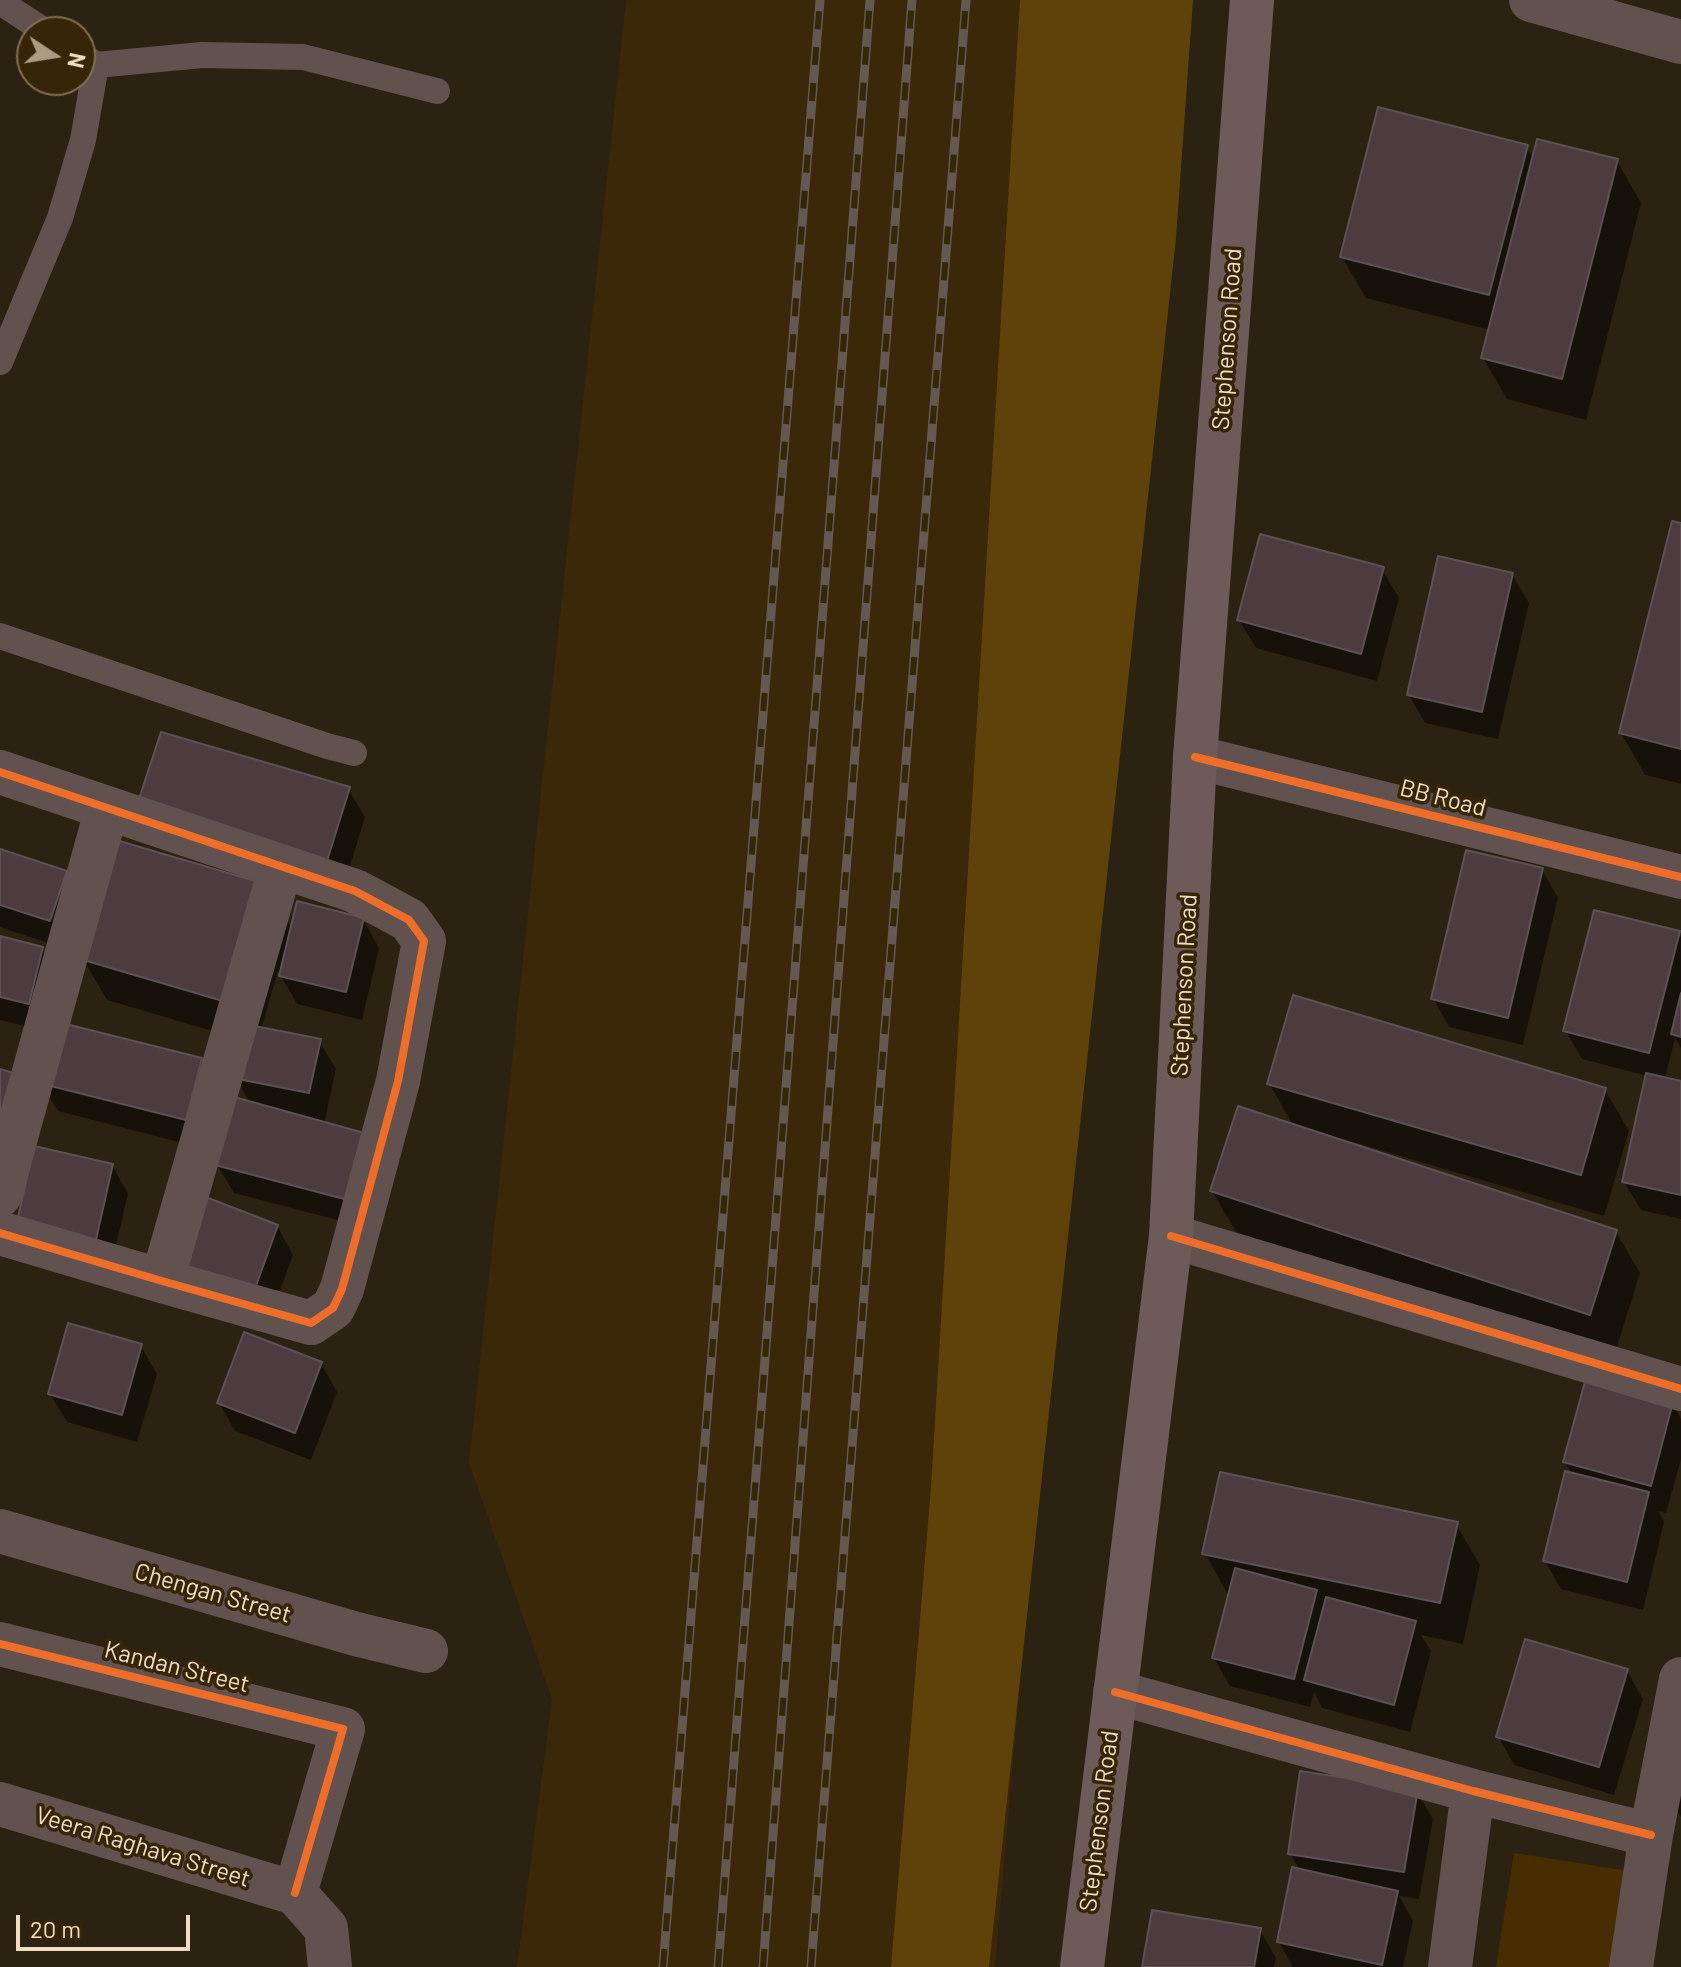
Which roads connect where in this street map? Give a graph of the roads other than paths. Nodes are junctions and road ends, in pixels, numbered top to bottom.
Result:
1 (1252, 0) edge
2 (1531, 0) edge
3 (0, 2) edge
4 (1610, 10) edge
5 (21, 16) edge
6 (1681, 42) edge
7 (96, 60) edge
8 (437, 91) dead end
9 (86, 96) edge
10 (0, 362) edge
11 (0, 636) edge
12 (354, 753) dead end
13 (1195, 757) junction
14 (0, 772) edge
15 (107, 808) junction
16 (281, 866) junction
17 (1681, 877) edge
18 (0, 1195) edge
19 (0, 1233) edge
20 (1171, 1236) junction
21 (162, 1281) junction
22 (1681, 1389) edge
23 (0, 1531) edge
24 (0, 1644) edge
25 (426, 1651) dead end
26 (1681, 1679) edge
27 (1115, 1692) junction
28 (1473, 1791) junction
29 (0, 1804) edge
30 (1651, 1835) junction
31 (295, 1893) junction
32 (330, 1967) edge
33 (1082, 1967) edge
34 (1450, 1967) edge
35 (1631, 1967) edge

1 - 13 main road, Stephenson Road
2 - 4 street
3 - 5 lane
4 - 6 street
7 - 8 lane
9 - 10 lane
11 - 12 lane
13 - 17 street, BB Road
13 - 20 main road, Stephenson Road
14 - 15 street
15 - 16 street
15 - 18 street
16 - 21 street
16 - 21 street
19 - 21 street
20 - 22 street
20 - 27 main road, Stephenson Road
23 - 25 street, Chengan Street
24 - 31 street, Kandan Street
26 - 30 street
27 - 28 street
27 - 33 main road, Stephenson Road
28 - 30 street
28 - 34 street
29 - 31 street, Veera Raghava Street
30 - 35 street
31 - 32 street

